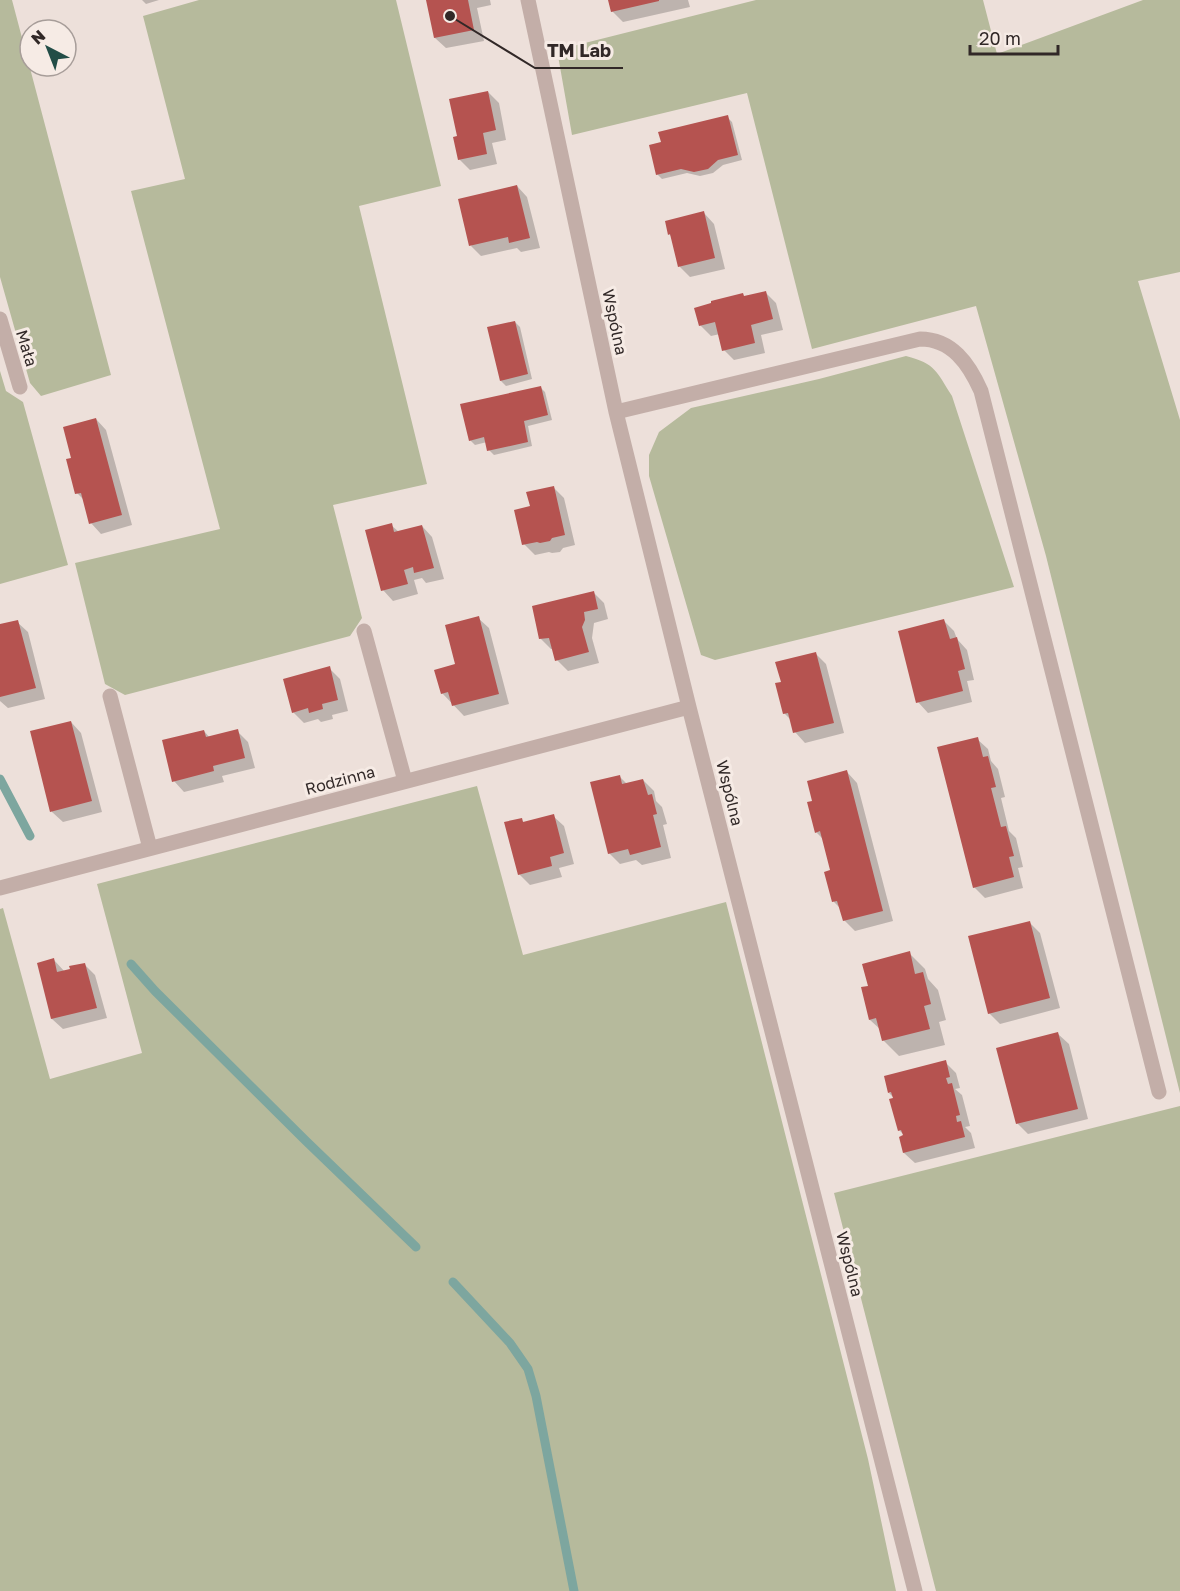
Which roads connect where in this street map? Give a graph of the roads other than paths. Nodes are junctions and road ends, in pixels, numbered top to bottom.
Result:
1 (528, 0) edge
2 (0, 319) edge
3 (20, 387) dead end
4 (616, 412) junction
5 (364, 631) dead end
6 (110, 696) dead end
7 (689, 706) junction
8 (405, 781) junction
9 (150, 848) junction
10 (0, 888) edge
11 (1159, 1092) dead end
12 (915, 1591) edge

1 - 4 street, Wspólna
2 - 3 street, Mała
4 - 7 street, Wspólna
4 - 11 street
5 - 8 street
6 - 9 street
7 - 8 street, Rodzinna
7 - 12 street, Wspólna
8 - 9 street, Rodzinna
9 - 10 street, Rodzinna

